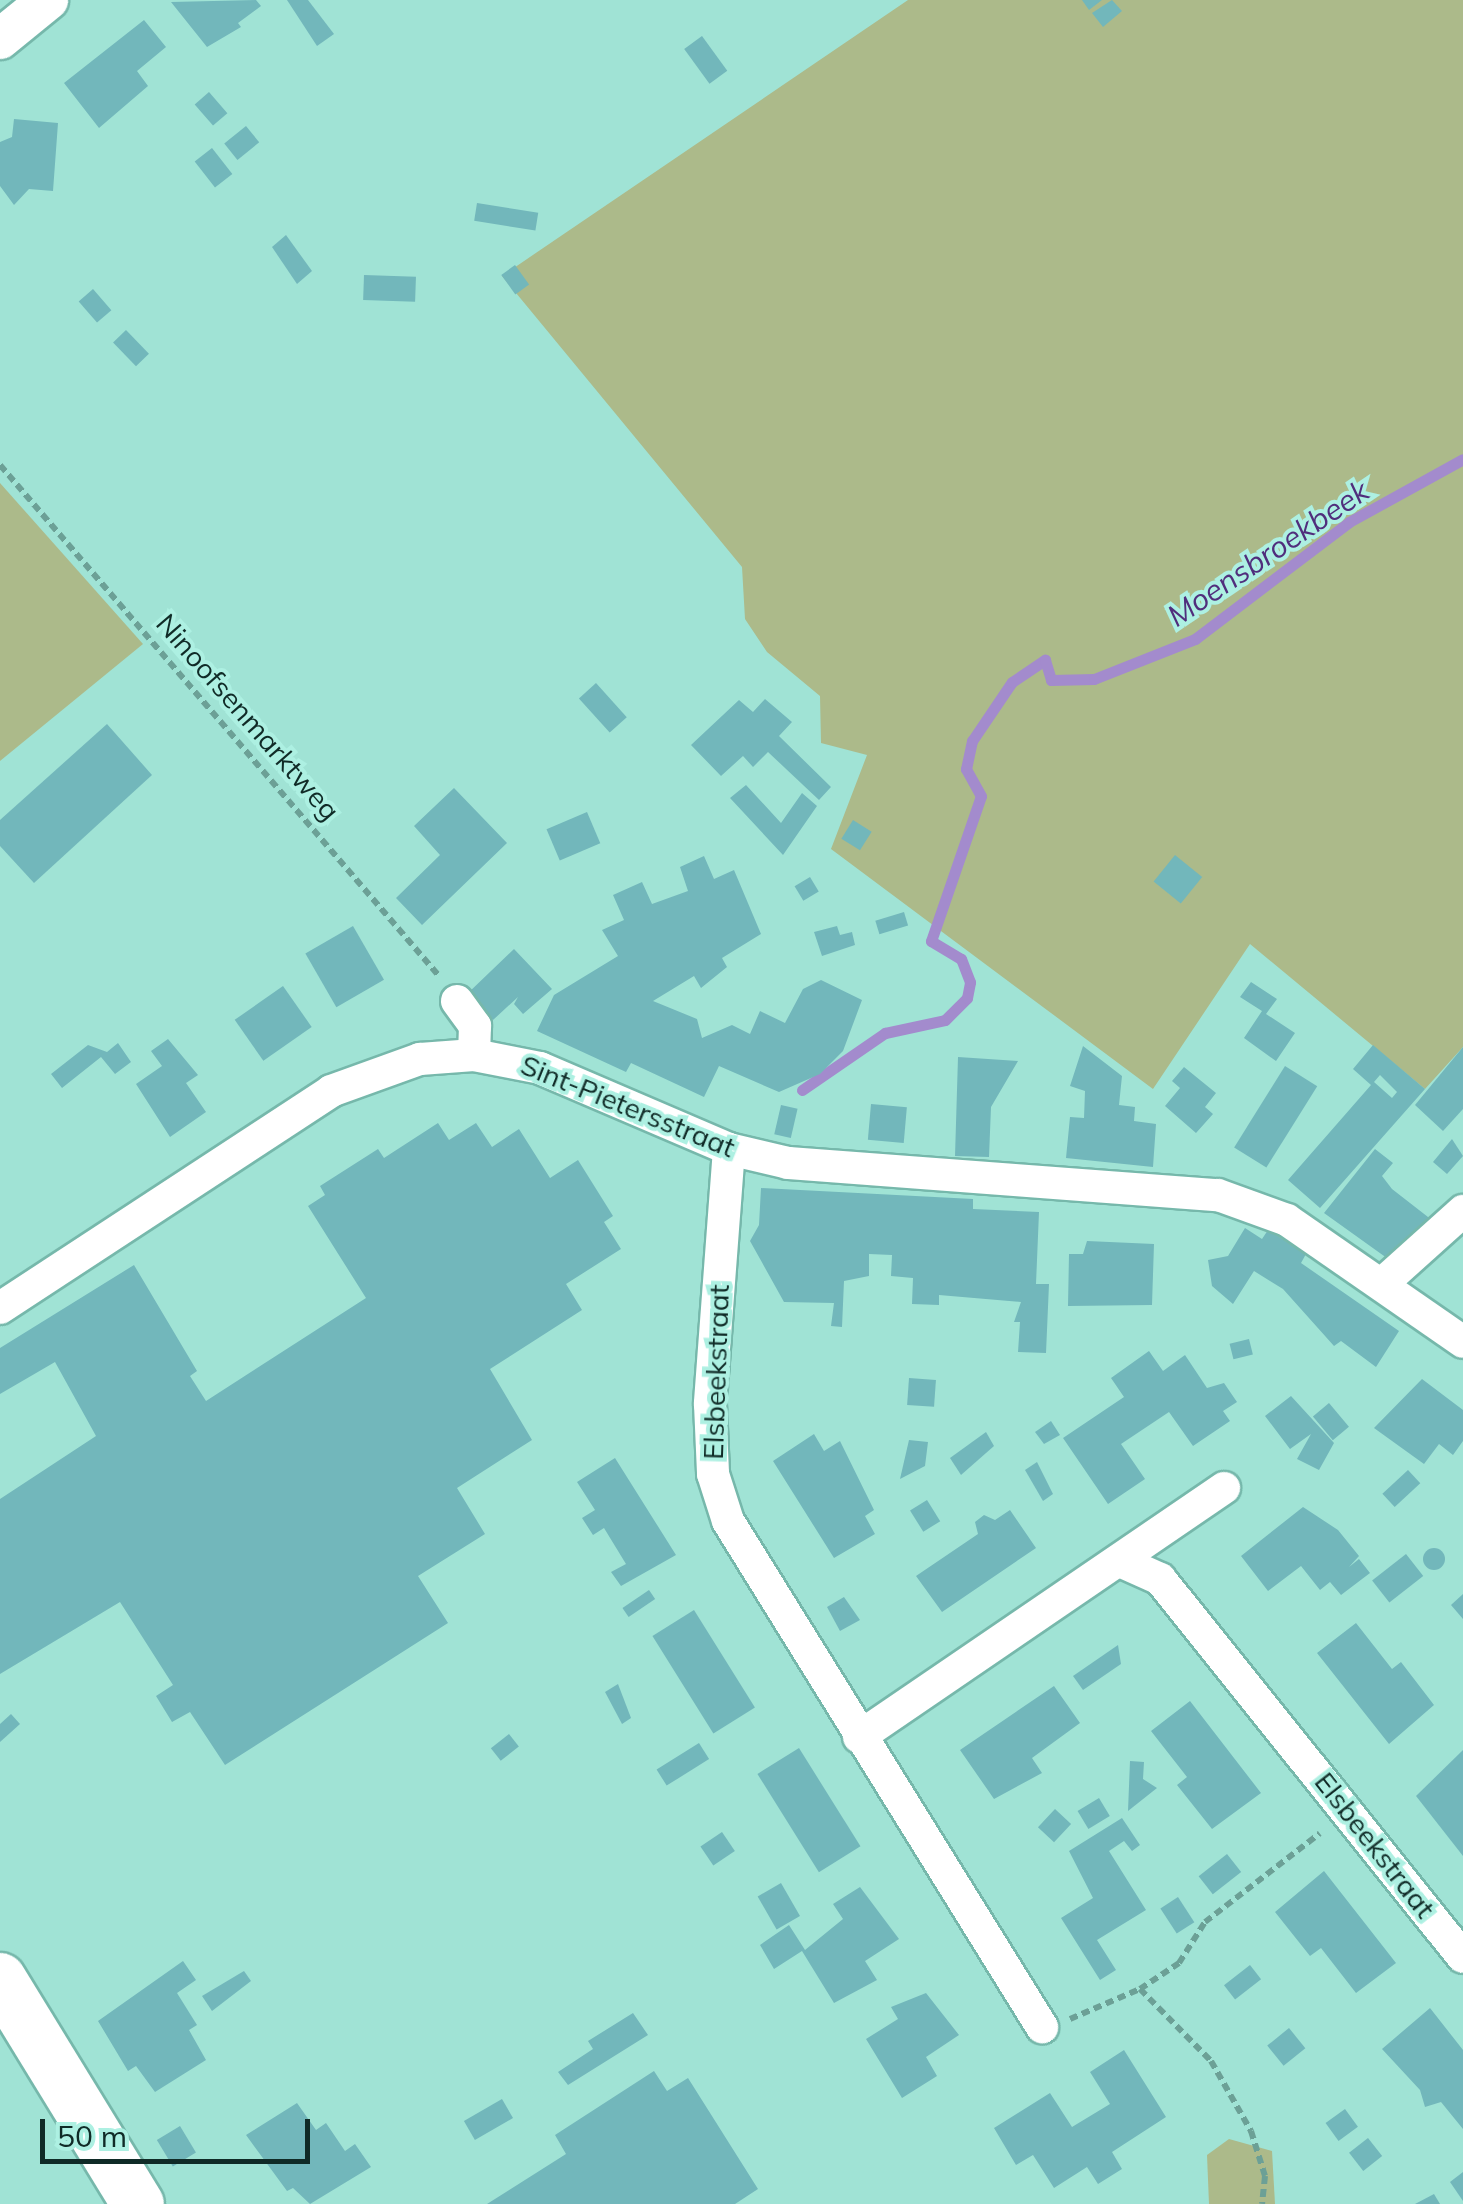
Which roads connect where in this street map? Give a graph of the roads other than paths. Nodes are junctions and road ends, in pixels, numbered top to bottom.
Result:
1 (48, 0) edge
2 (0, 39) edge
3 (457, 1001) road end
4 (474, 1055) junction
5 (729, 1148) junction
6 (1463, 1211) edge
7 (1383, 1283) junction
8 (0, 1308) edge
9 (1463, 1342) edge
10 (1224, 1488) dead end
11 (1122, 1562) junction
12 (860, 1737) junction
13 (1463, 1957) edge
14 (0, 1979) edge
15 (1042, 2028) road end
16 (138, 2204) edge

1 - 2 street
3 - 4 street
4 - 5 street, Sint-Pietersstraat
4 - 8 street, Sint-Pietersstraat
5 - 7 street, Sint-Pietersstraat
5 - 12 street, Elsbeekstraat
6 - 7 street
7 - 9 street, Sint-Pietersstraat
10 - 11 street
11 - 12 street
11 - 13 street, Elsbeekstraat
12 - 15 street, Elsbeekstraat
14 - 16 main road

